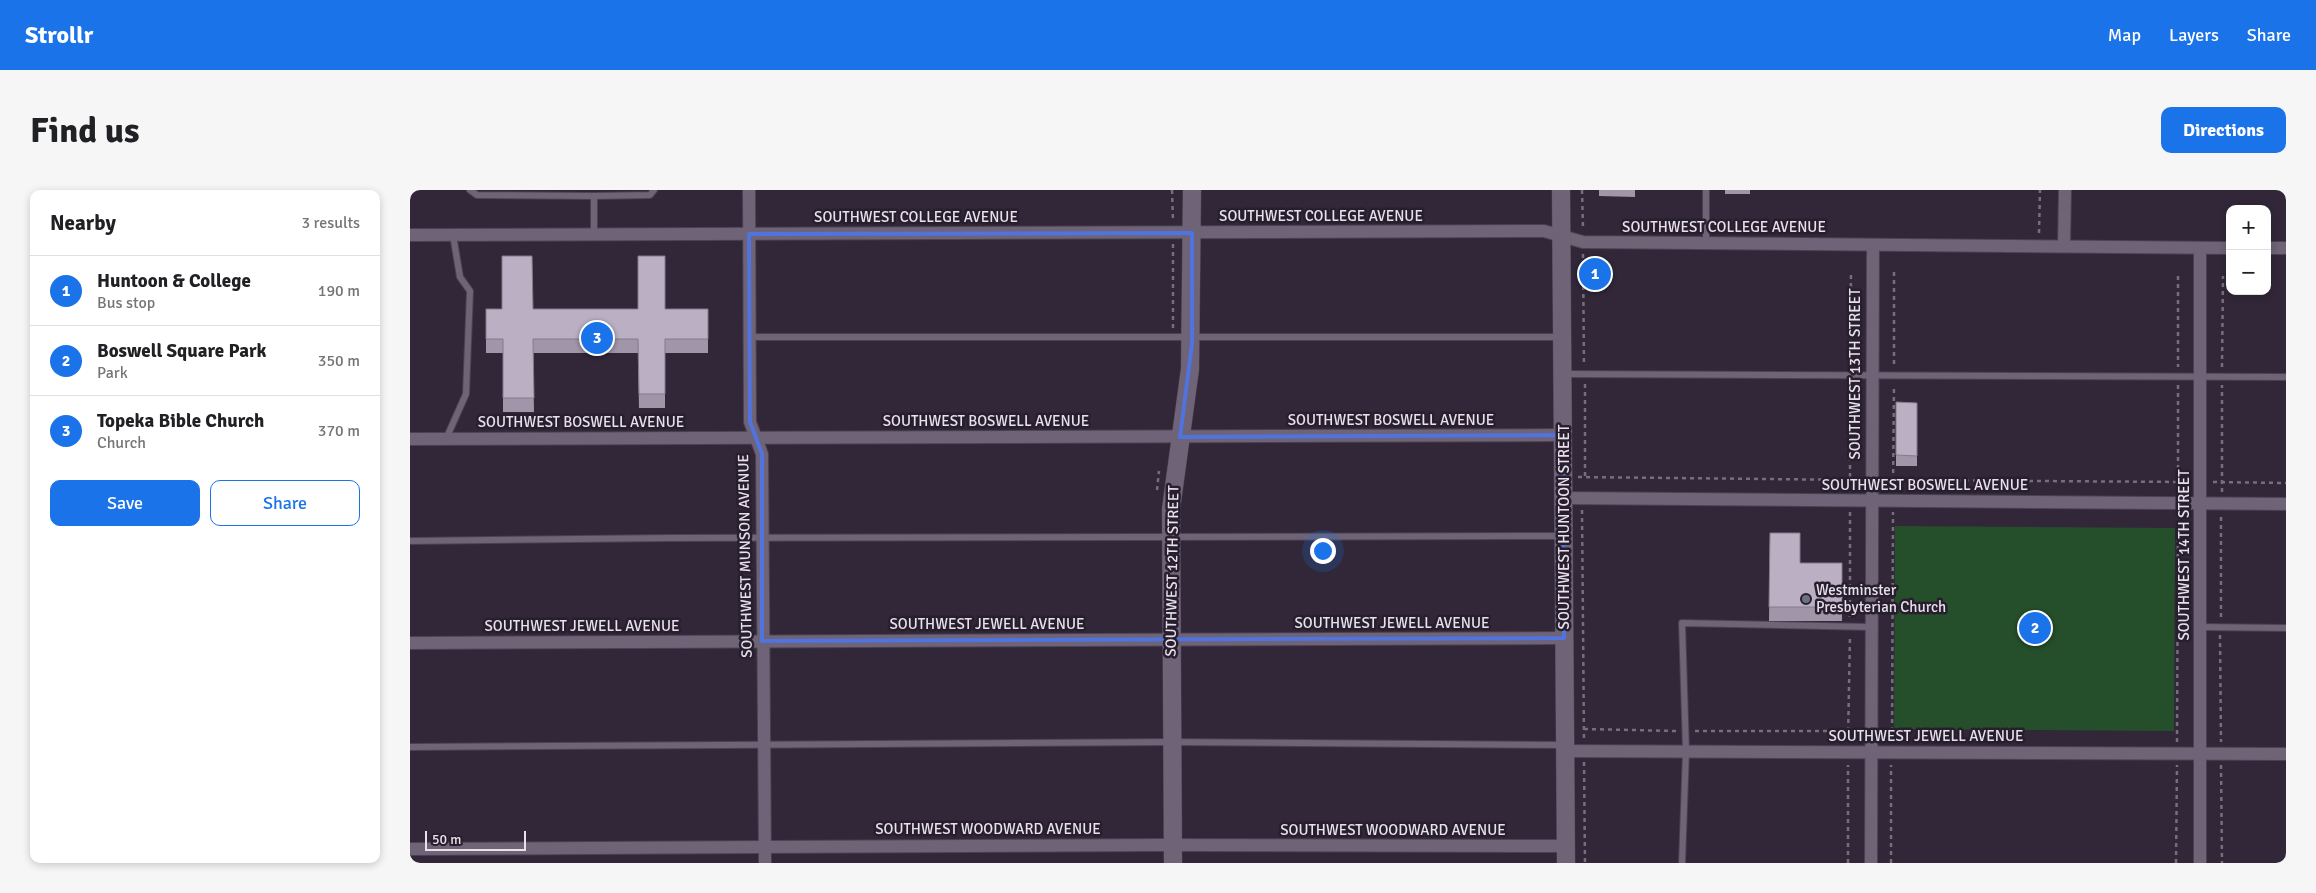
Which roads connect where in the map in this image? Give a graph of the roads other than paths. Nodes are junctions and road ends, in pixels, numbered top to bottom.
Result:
1 (470, 190) edge
2 (654, 190) edge
3 (749, 190) edge
4 (1192, 190) edge
5 (1561, 190) edge
6 (1706, 190) edge
7 (2065, 190) edge
8 (594, 196) junction
9 (1192, 233) junction
10 (594, 234) junction
11 (749, 234) junction
12 (410, 235) edge
13 (453, 235) junction
14 (1561, 235) junction
15 (1706, 244) junction
16 (1873, 245) junction
17 (2064, 245) junction
18 (2200, 248) junction
19 (2226, 248) edge
20 (2271, 248) edge
21 (2286, 248) edge
22 (1192, 336) junction
23 (1562, 336) junction
24 (750, 337) junction
25 (1562, 374) junction
26 (1872, 374) junction
27 (2200, 377) junction
28 (2286, 377) edge
29 (1563, 435) junction
30 (1180, 437) junction
31 (756, 438) junction
32 (410, 439) edge
33 (446, 439) junction
34 (1563, 498) junction
35 (1871, 501) junction
36 (2200, 503) junction
37 (2286, 504) edge
38 (1564, 536) junction
39 (1171, 538) junction
40 (761, 539) junction
41 (410, 541) edge
42 (1870, 627) junction
43 (2200, 627) junction
44 (2286, 628) edge
45 (1564, 638) junction
46 (1171, 640) junction
47 (762, 641) junction
48 (410, 643) edge
49 (1172, 742) junction
50 (764, 744) junction
51 (410, 746) edge
52 (1565, 748) junction
53 (1686, 751) junction
54 (1871, 752) junction
55 (2200, 753) junction
56 (2286, 754) edge
57 (1173, 845) junction
58 (765, 846) junction
59 (410, 849) edge
60 (1566, 854) edge
61 (765, 863) edge
62 (1173, 863) edge
63 (1682, 863) edge
64 (1871, 863) edge
65 (2200, 863) edge

1 - 8 lane
2 - 8 lane
3 - 11 street, SOUTHWEST MUNSON AVENUE
4 - 9 main road, SOUTHWEST 12TH STREET
5 - 14 main road, SOUTHWEST HUNTOON STREET
6 - 15 lane
7 - 17 street
8 - 10 lane
9 - 11 street, SOUTHWEST COLLEGE AVENUE
9 - 14 street, SOUTHWEST COLLEGE AVENUE
9 - 22 main road, SOUTHWEST 12TH STREET
10 - 11 street, SOUTHWEST COLLEGE AVENUE
10 - 13 street, SOUTHWEST COLLEGE AVENUE
11 - 24 street, SOUTHWEST MUNSON AVENUE
12 - 13 street, SOUTHWEST COLLEGE AVENUE
13 - 33 lane
14 - 15 street, SOUTHWEST COLLEGE AVENUE
14 - 23 main road, SOUTHWEST HUNTOON STREET
15 - 16 street, SOUTHWEST COLLEGE AVENUE
16 - 17 street, SOUTHWEST COLLEGE AVENUE
16 - 26 street, SOUTHWEST 13TH STREET
17 - 18 street, SOUTHWEST COLLEGE AVENUE
18 - 19 street, SOUTHWEST COLLEGE AVENUE
18 - 27 street, SOUTHWEST 14TH STREET
20 - 21 street
22 - 23 lane
22 - 24 lane
22 - 30 main road, SOUTHWEST 12TH STREET
23 - 25 main road, SOUTHWEST HUNTOON STREET
24 - 31 street, SOUTHWEST MUNSON AVENUE
25 - 26 lane
25 - 29 main road, SOUTHWEST HUNTOON STREET
26 - 27 lane
26 - 35 street, SOUTHWEST 13TH STREET
27 - 28 lane
27 - 36 street, SOUTHWEST 14TH STREET
29 - 30 street, SOUTHWEST BOSWELL AVENUE
29 - 34 main road, SOUTHWEST HUNTOON STREET
30 - 31 street, SOUTHWEST BOSWELL AVENUE
30 - 39 main road, SOUTHWEST 12TH STREET
31 - 33 street, SOUTHWEST BOSWELL AVENUE
31 - 40 street, SOUTHWEST MUNSON AVENUE
32 - 33 street, SOUTHWEST BOSWELL AVENUE
34 - 35 street, SOUTHWEST BOSWELL AVENUE
34 - 38 main road, SOUTHWEST HUNTOON STREET
35 - 36 street, SOUTHWEST BOSWELL AVENUE
35 - 42 street, SOUTHWEST 13TH STREET
36 - 37 street, SOUTHWEST BOSWELL AVENUE
36 - 43 street, SOUTHWEST 14TH STREET
38 - 39 lane
38 - 45 main road, SOUTHWEST HUNTOON STREET
39 - 40 lane
39 - 46 main road, SOUTHWEST 12TH STREET
40 - 41 lane
40 - 47 street, SOUTHWEST MUNSON AVENUE
42 - 53 lane
42 - 54 street, SOUTHWEST 13TH STREET
43 - 44 lane
43 - 55 street, SOUTHWEST 14TH STREET
45 - 46 street, SOUTHWEST JEWELL AVENUE
45 - 52 main road, SOUTHWEST HUNTOON STREET
46 - 47 street, SOUTHWEST JEWELL AVENUE
46 - 49 main road, SOUTHWEST 12TH STREET
47 - 48 street, SOUTHWEST JEWELL AVENUE
47 - 50 street, SOUTHWEST MUNSON AVENUE
49 - 50 lane
49 - 52 lane
49 - 57 main road, SOUTHWEST 12TH STREET
50 - 51 lane
50 - 58 street, SOUTHWEST MUNSON AVENUE
52 - 53 street, SOUTHWEST JEWELL AVENUE
52 - 60 main road, SOUTHWEST HUNTOON STREET
53 - 54 street, SOUTHWEST JEWELL AVENUE
53 - 63 lane
54 - 55 street, SOUTHWEST JEWELL AVENUE
54 - 64 street, SOUTHWEST 13TH STREET
55 - 56 street, SOUTHWEST JEWELL AVENUE
55 - 65 street, SOUTHWEST 14TH STREET
57 - 58 street, SOUTHWEST WOODWARD AVENUE
57 - 60 street, SOUTHWEST WOODWARD AVENUE
57 - 62 main road, SOUTHWEST 12TH STREET
58 - 59 street, SOUTHWEST WOODWARD AVENUE
58 - 61 street, SOUTHWEST MUNSON AVENUE

